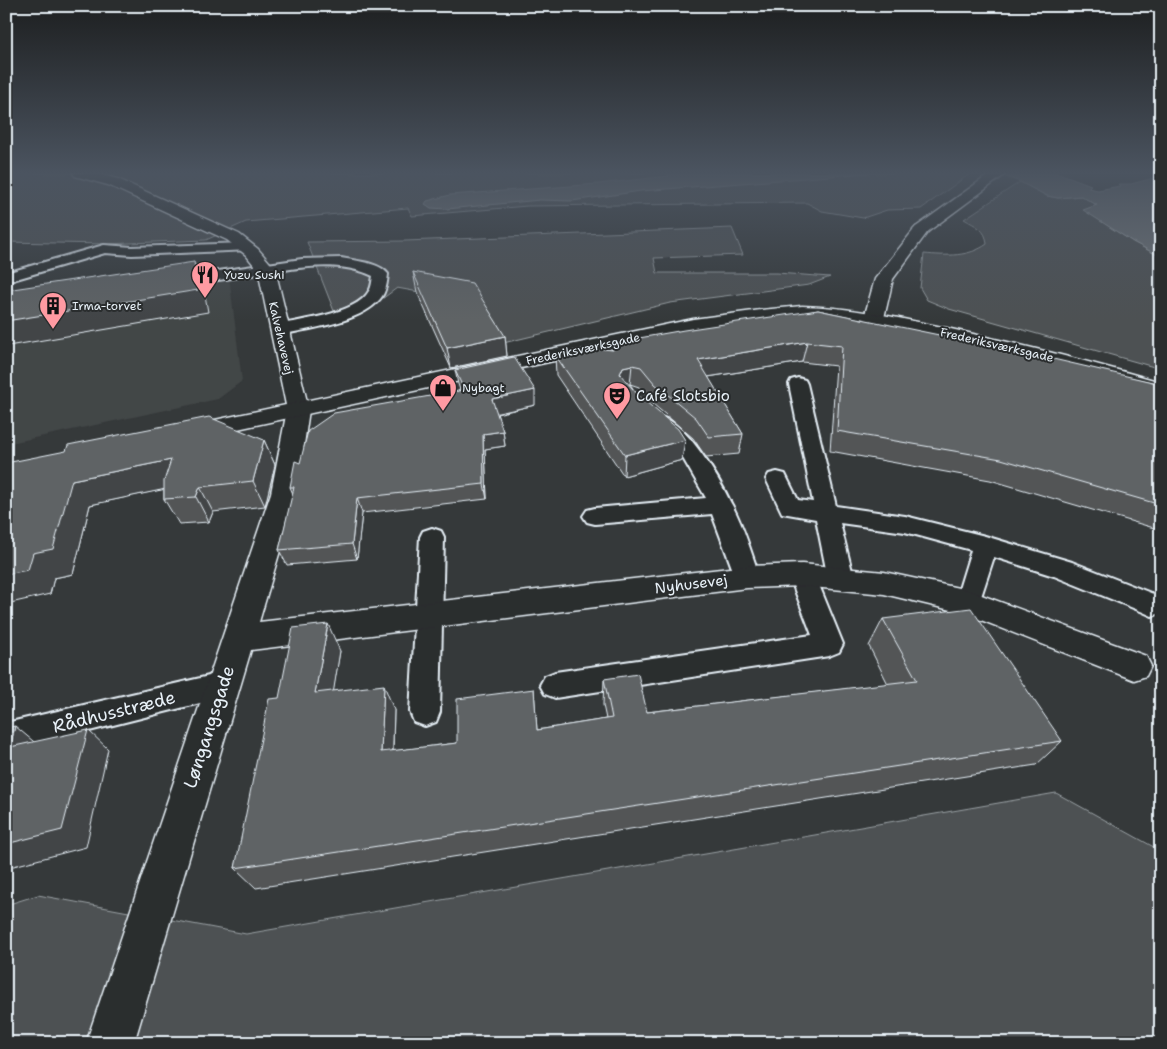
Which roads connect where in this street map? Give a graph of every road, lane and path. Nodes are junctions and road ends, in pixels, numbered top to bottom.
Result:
1 (200, 222) edge
2 (932, 222) edge
3 (246, 247) junction
4 (132, 251) junction
5 (266, 269) junction
6 (6, 278) edge
7 (32, 285) edge
8 (150, 285) edge
9 (874, 318) junction
10 (279, 330) junction
11 (592, 347) junction
12 (606, 363) edge
13 (798, 384) dead end
14 (1161, 390) edge
15 (645, 409) edge
16 (298, 410) junction
17 (171, 437) edge
18 (777, 479) dead end
19 (721, 506) junction
20 (826, 512) junction
21 (595, 516) dead end
22 (432, 537) dead end
23 (985, 545) junction
24 (802, 575) junction
25 (747, 578) junction
26 (841, 579) junction
27 (968, 602) junction
28 (1152, 605) dead end
29 (429, 616) junction
30 (237, 638) junction
31 (1134, 666) dead end
32 (555, 685) dead end
33 (222, 686) junction
34 (425, 712) dead end
35 (6, 738) edge
36 (110, 1043) edge

1 - 3 street
2 - 9 street
3 - 4 lane
3 - 5 street
4 - 6 lane
4 - 7 lane
5 - 8 lane
5 - 10 street, Kalvehavevej
5 - 10 lane
9 - 11 street, Frederiksværksgade
9 - 14 street, Frederiksværksgade
10 - 16 street, Kalvehavevej
11 - 12 lane
11 - 16 street, Frederiksværksgade
13 - 20 lane
15 - 19 lane
16 - 17 street, Frederiksværksgade
16 - 30 street, Løngangsgade
18 - 20 lane
19 - 21 lane
19 - 25 lane
20 - 23 lane
20 - 26 lane
22 - 29 lane
23 - 27 lane
23 - 28 lane
24 - 25 street, Nyhusevej
24 - 26 street, Nyhusevej
24 - 32 lane
25 - 29 street, Nyhusevej
26 - 27 street, Nyhusevej
27 - 31 street, Nyhusevej
29 - 30 street, Nyhusevej
29 - 34 lane
30 - 33 street, Løngangsgade
33 - 35 lane, Rådhusstræde
33 - 36 street, Løngangsgade

